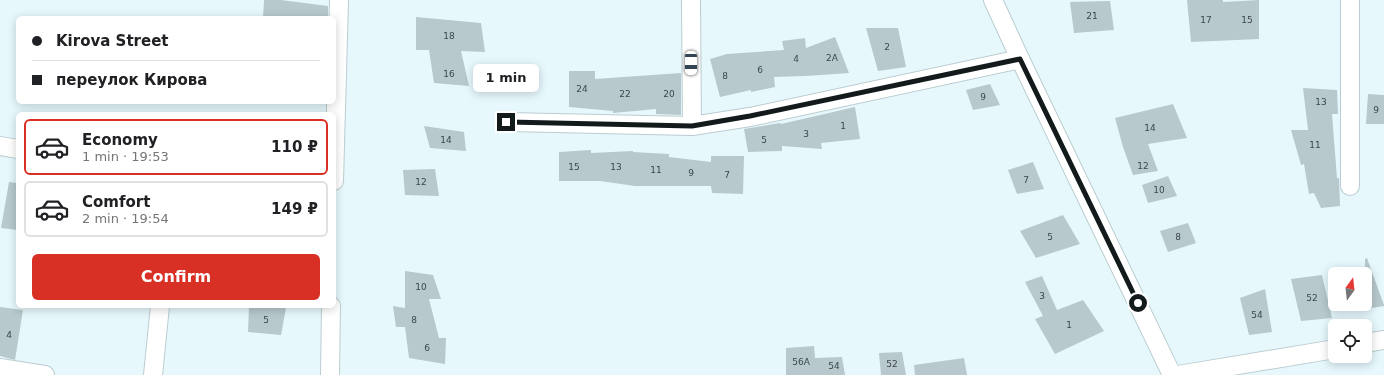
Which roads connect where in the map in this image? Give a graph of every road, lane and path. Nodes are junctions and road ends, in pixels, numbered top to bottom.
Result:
1 (339, 0) edge
2 (691, 0) edge
3 (993, 0) edge
4 (1350, 0) edge
5 (1020, 59) junction
6 (336, 112) edge
7 (506, 122) dead end
8 (692, 126) junction
9 (0, 146) edge
10 (16, 149) edge
11 (1350, 186) dead end
12 (160, 308) edge
13 (331, 308) edge
14 (1384, 340) edge
15 (1372, 342) edge
16 (1328, 349) edge
17 (0, 368) edge
18 (45, 375) edge
19 (153, 375) edge
20 (330, 375) edge
21 (1172, 375) edge
22 (1178, 375) edge

1 - 6 street
2 - 8 street
3 - 5 street
4 - 11 street
5 - 8 street
5 - 21 street
7 - 8 street
9 - 10 street
12 - 19 street
13 - 20 street
14 - 15 street
16 - 22 street
17 - 18 street

